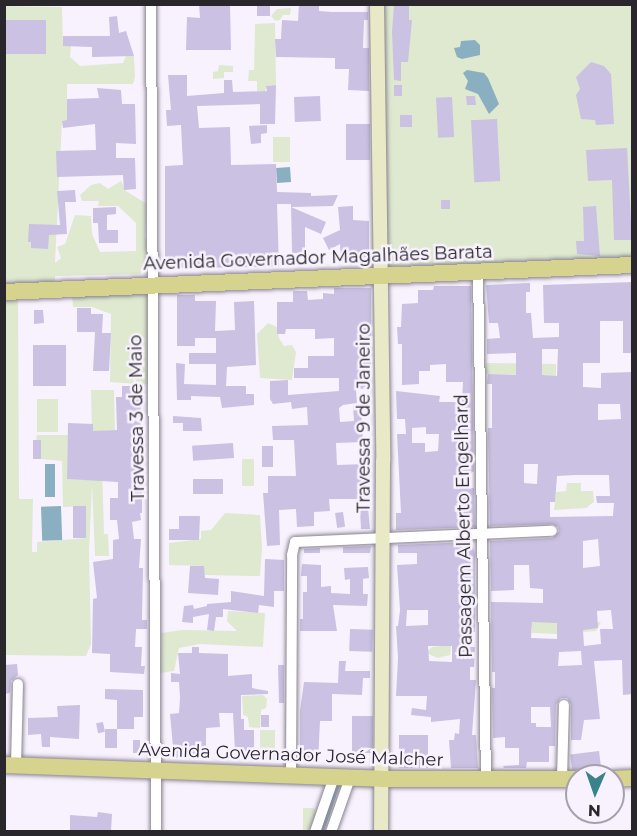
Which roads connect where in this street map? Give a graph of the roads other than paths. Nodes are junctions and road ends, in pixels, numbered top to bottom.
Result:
1 (151, 4) edge
2 (377, 4) edge
3 (633, 265) edge
4 (478, 272) junction
5 (381, 277) junction
6 (152, 284) junction
7 (4, 292) edge
8 (552, 531) dead end
9 (480, 533) junction
10 (382, 537) junction
11 (18, 684) dead end
12 (564, 705) dead end
13 (569, 764) edge
14 (10, 765) edge
15 (156, 771) junction
16 (291, 776) junction
17 (342, 777) junction
18 (382, 779) junction
19 (565, 779) edge
20 (486, 780) junction
21 (156, 831) edge
22 (315, 831) edge
23 (331, 831) edge
24 (381, 831) edge

1 - 6 street, Travessa 3 de Maio
2 - 5 main road, Travessa 9 de Janeiro
3 - 4 main road, Avenida Governador Magalhães Barata
4 - 5 main road, Avenida Governador Magalhães Barata
4 - 9 street, Passagem Alberto Engelhard
5 - 6 main road, Avenida Governador Magalhães Barata
5 - 10 main road, Travessa 9 de Janeiro
6 - 7 main road, Avenida Governador Magalhães Barata
6 - 15 street, Travessa 3 de Maio
8 - 9 street
9 - 10 street
9 - 20 street, Passagem Alberto Engelhard
10 - 16 street
10 - 18 main road, Travessa 9 de Janeiro
11 - 14 street
12 - 13 street
14 - 15 main road, Avenida Governador José Malcher
15 - 16 main road, Avenida Governador José Malcher
15 - 21 street, Travessa 3 de Maio
16 - 17 main road, Avenida Governador José Malcher
17 - 18 main road, Avenida Governador José Malcher
17 - 22 street
17 - 23 street
18 - 20 main road, Avenida Governador José Malcher
18 - 24 main road, Travessa 9 de Janeiro
19 - 20 main road, Avenida Governador José Malcher

